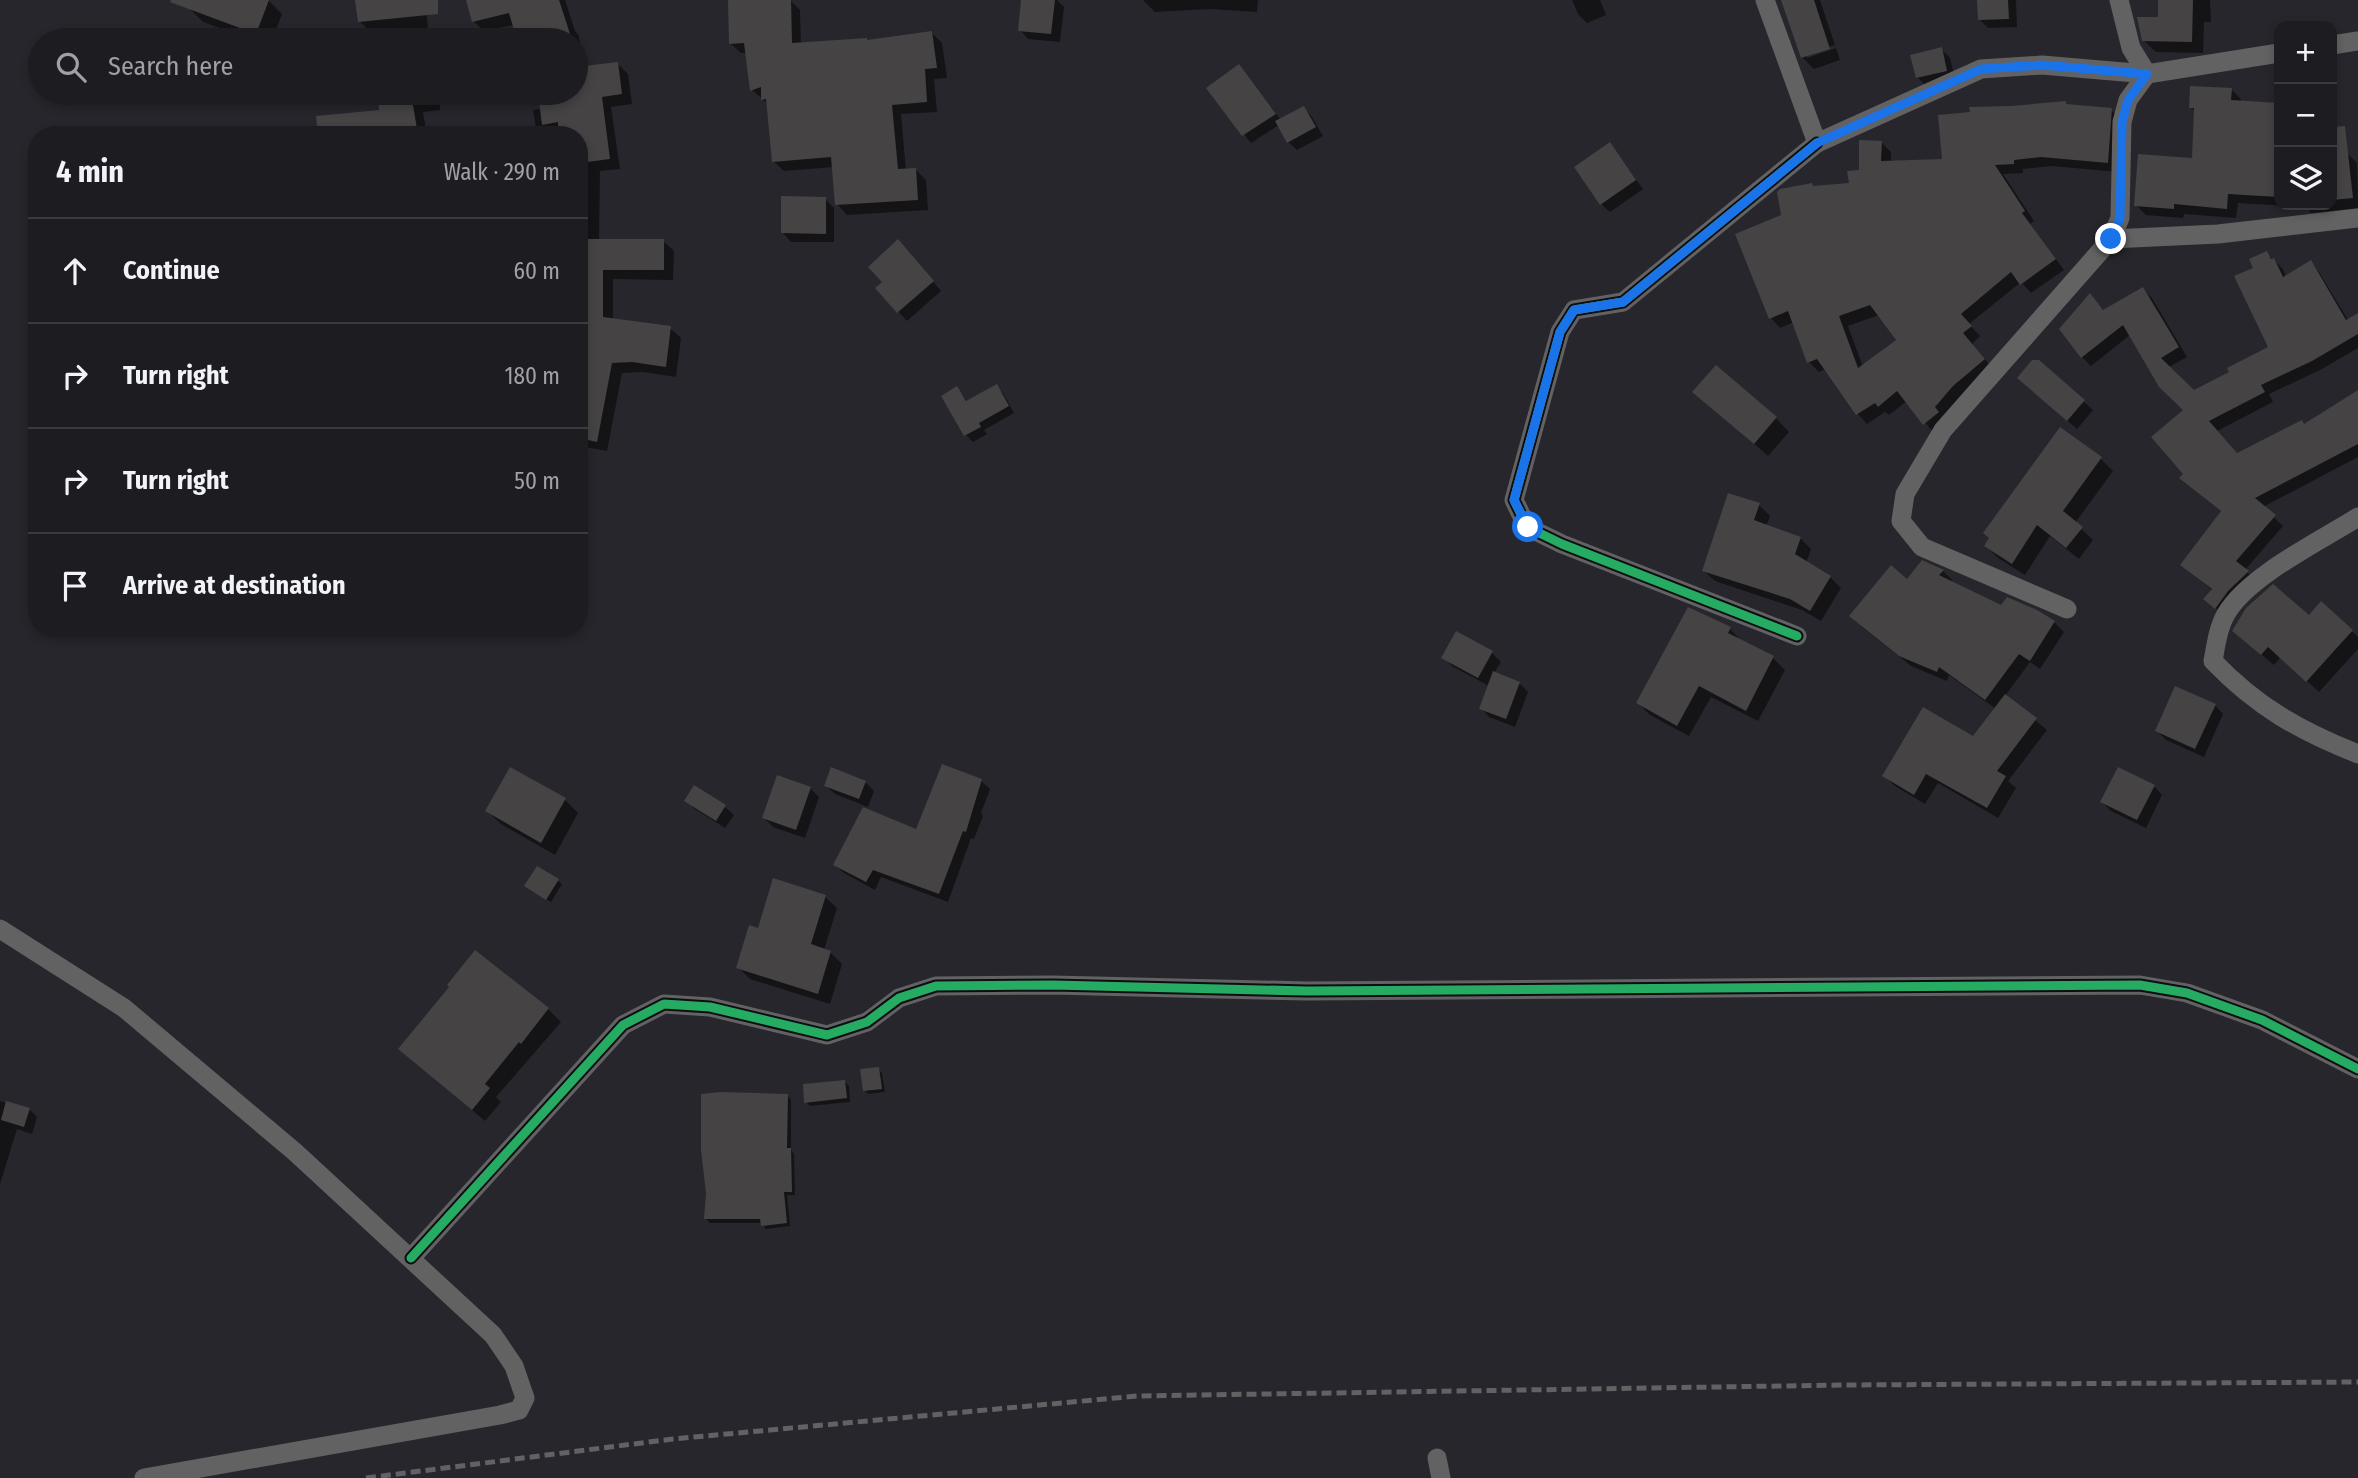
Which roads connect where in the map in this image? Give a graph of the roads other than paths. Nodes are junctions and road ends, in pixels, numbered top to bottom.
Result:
1 (1765, 0) edge
2 (2119, 0) edge
3 (2358, 41) edge
4 (2337, 44) edge
5 (2274, 54) edge
6 (2147, 74) junction
7 (1817, 143) junction
8 (2358, 218) edge
9 (2111, 239) junction
10 (2358, 517) edge
11 (2067, 609) dead end
12 (1797, 636) dead end
13 (2358, 754) edge
14 (0, 929) edge
15 (2358, 1069) edge
16 (411, 1258) junction
17 (1437, 1458) dead end
18 (144, 1478) edge
19 (1441, 1478) edge

1 - 7 street
2 - 6 street
3 - 4 street
5 - 6 street
6 - 7 street
6 - 9 street
7 - 12 street
8 - 9 street
9 - 11 street
10 - 13 street
14 - 16 street
15 - 16 street
16 - 18 street
17 - 19 street

